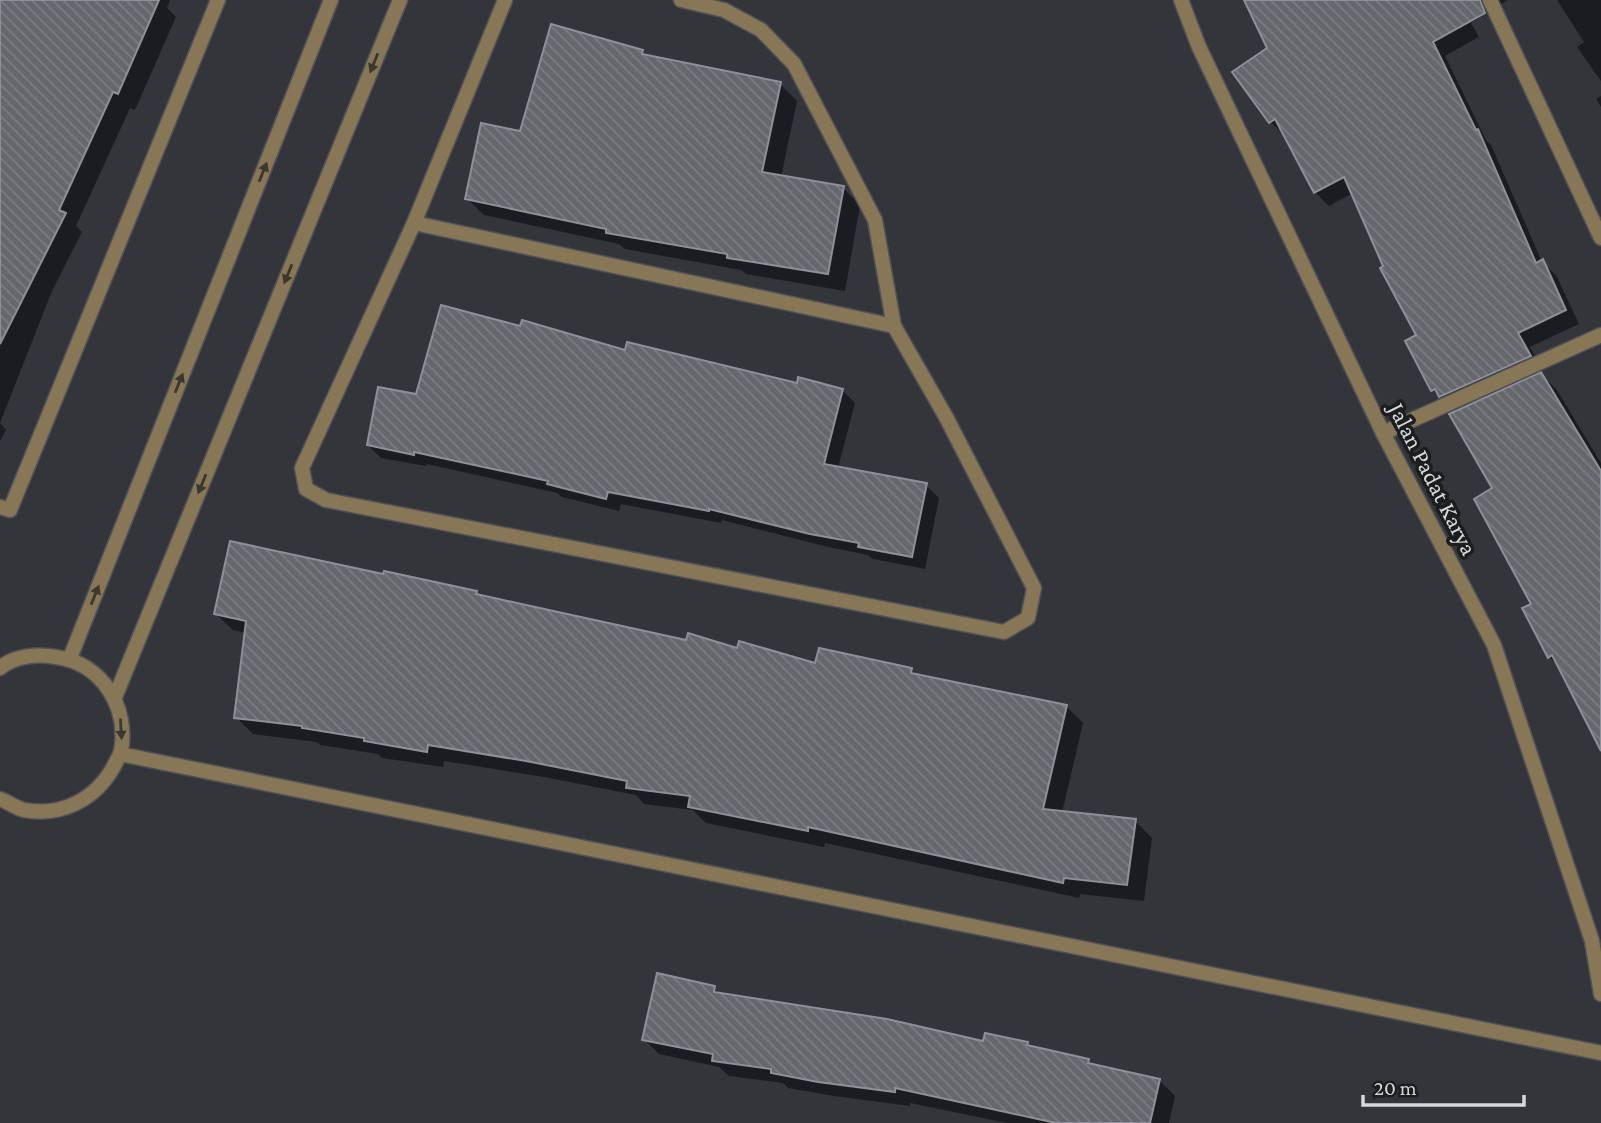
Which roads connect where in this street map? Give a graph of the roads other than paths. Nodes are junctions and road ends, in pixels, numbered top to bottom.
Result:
1 (218, 0) edge
2 (331, 0) edge
3 (400, 0) edge
4 (505, 0) edge
5 (681, 0) edge
6 (1181, 0) edge
7 (1490, 0) edge
8 (414, 223) junction
9 (1601, 238) edge
10 (894, 326) junction
11 (1601, 335) edge
12 (1383, 433) junction
13 (0, 507) edge
14 (70, 658) junction
15 (0, 668) edge
16 (115, 697) junction
17 (120, 754) junction
18 (0, 799) edge
19 (1601, 994) edge
20 (1601, 1053) edge

1 - 13 street
14 -> 2 street
3 -> 16 street
4 - 8 street
5 - 10 street
6 - 12 street, Jalan Padat Karya
7 - 9 street
8 - 10 street
8 - 10 street
11 - 12 street
12 - 19 street, Jalan Padat Karya
14 - 15 street
14 - 16 street
16 -> 17 street
17 - 18 street
17 - 20 street

